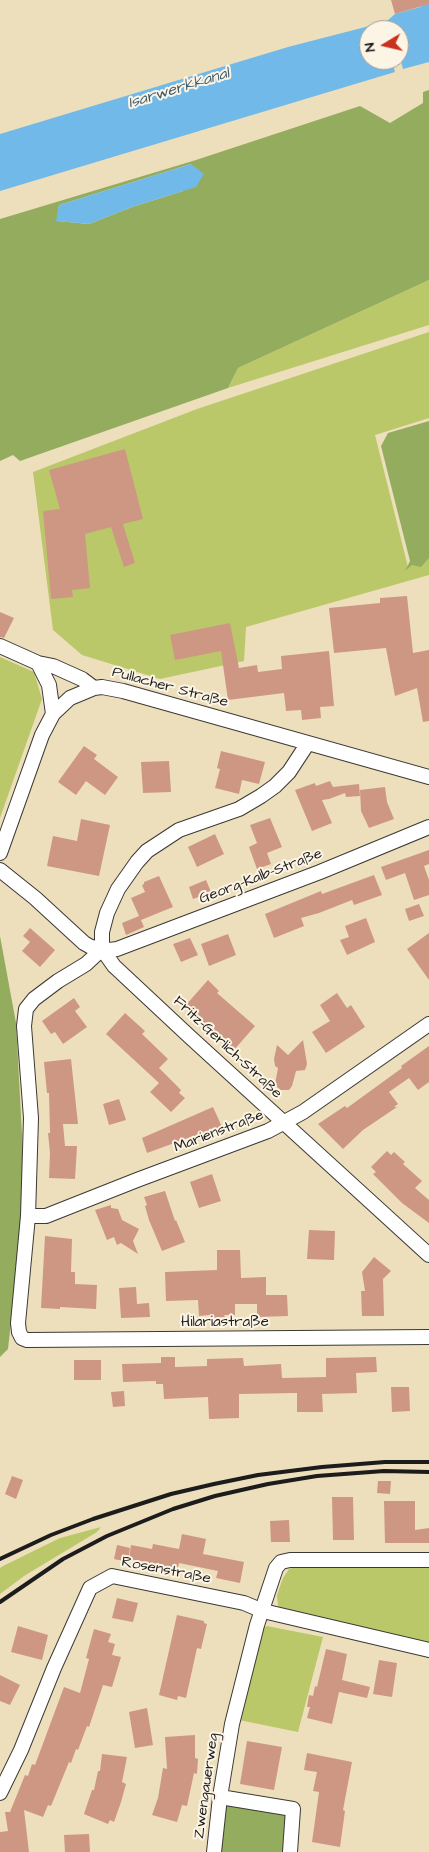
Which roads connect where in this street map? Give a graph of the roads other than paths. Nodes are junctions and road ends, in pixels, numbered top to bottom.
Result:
1 (0, 646) edge
2 (38, 663) junction
3 (94, 688) junction
4 (53, 714) junction
5 (308, 743) junction
6 (429, 777) edge
7 (429, 827) edge
8 (0, 853) edge
9 (0, 870) edge
10 (102, 949) junction
11 (429, 1024) edge
12 (284, 1123) junction
13 (28, 1216) junction
14 (429, 1255) edge
15 (429, 1337) edge
16 (429, 1560) edge
17 (263, 1611) junction
18 (429, 1650) edge
19 (0, 1793) edge
20 (220, 1797) junction
21 (214, 1852) edge
22 (290, 1852) edge

1 - 2 street
2 - 3 street
2 - 4 street
3 - 4 street, Pullacher Straße
3 - 5 street, Pullacher Straße
4 - 8 street, Pullacher Straße
5 - 6 street, Pullacher Straße
5 - 10 street
7 - 10 street, Georg-Kalb-Straße
9 - 10 street, Fritz-Gerlich-Straße
10 - 12 street, Fritz-Gerlich-Straße
10 - 13 street
11 - 12 street, Marienstraße
12 - 13 street, Marienstraße
12 - 14 street, Fritz-Gerlich-Straße
13 - 15 street, Hilariastraße
16 - 17 street
17 - 18 street, Rosenstraße
17 - 19 street, Rosenstraße
17 - 20 street, Zwengauerweg
20 - 21 street, Zwengauerweg
20 - 22 street

